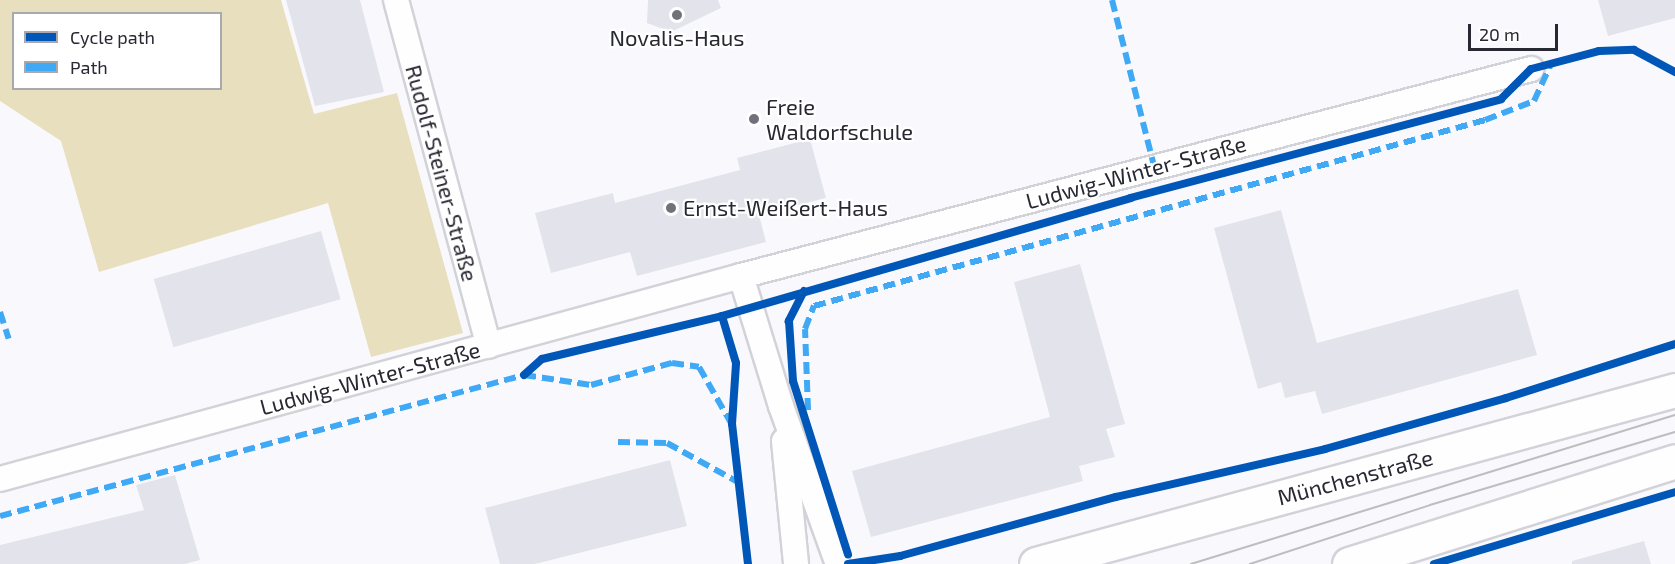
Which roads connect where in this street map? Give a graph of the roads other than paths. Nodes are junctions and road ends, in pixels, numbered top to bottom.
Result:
1 (396, 0) edge
2 (1531, 69) dead end
3 (741, 276) junction
4 (489, 346) junction
5 (1675, 390) edge
6 (781, 406) junction
7 (1675, 461) edge
8 (0, 479) edge
9 (796, 564) edge
10 (838, 564) edge
11 (1036, 564) edge
12 (1349, 564) edge

1 - 4 street, Rudolf-Steiner-Straße
2 - 3 street, Ludwig-Winter-Straße
3 - 4 street, Ludwig-Winter-Straße
3 - 6 street
4 - 8 street, Ludwig-Winter-Straße
5 - 11 main road, Münchenstraße
6 - 9 street
6 - 10 street
7 - 12 main road

